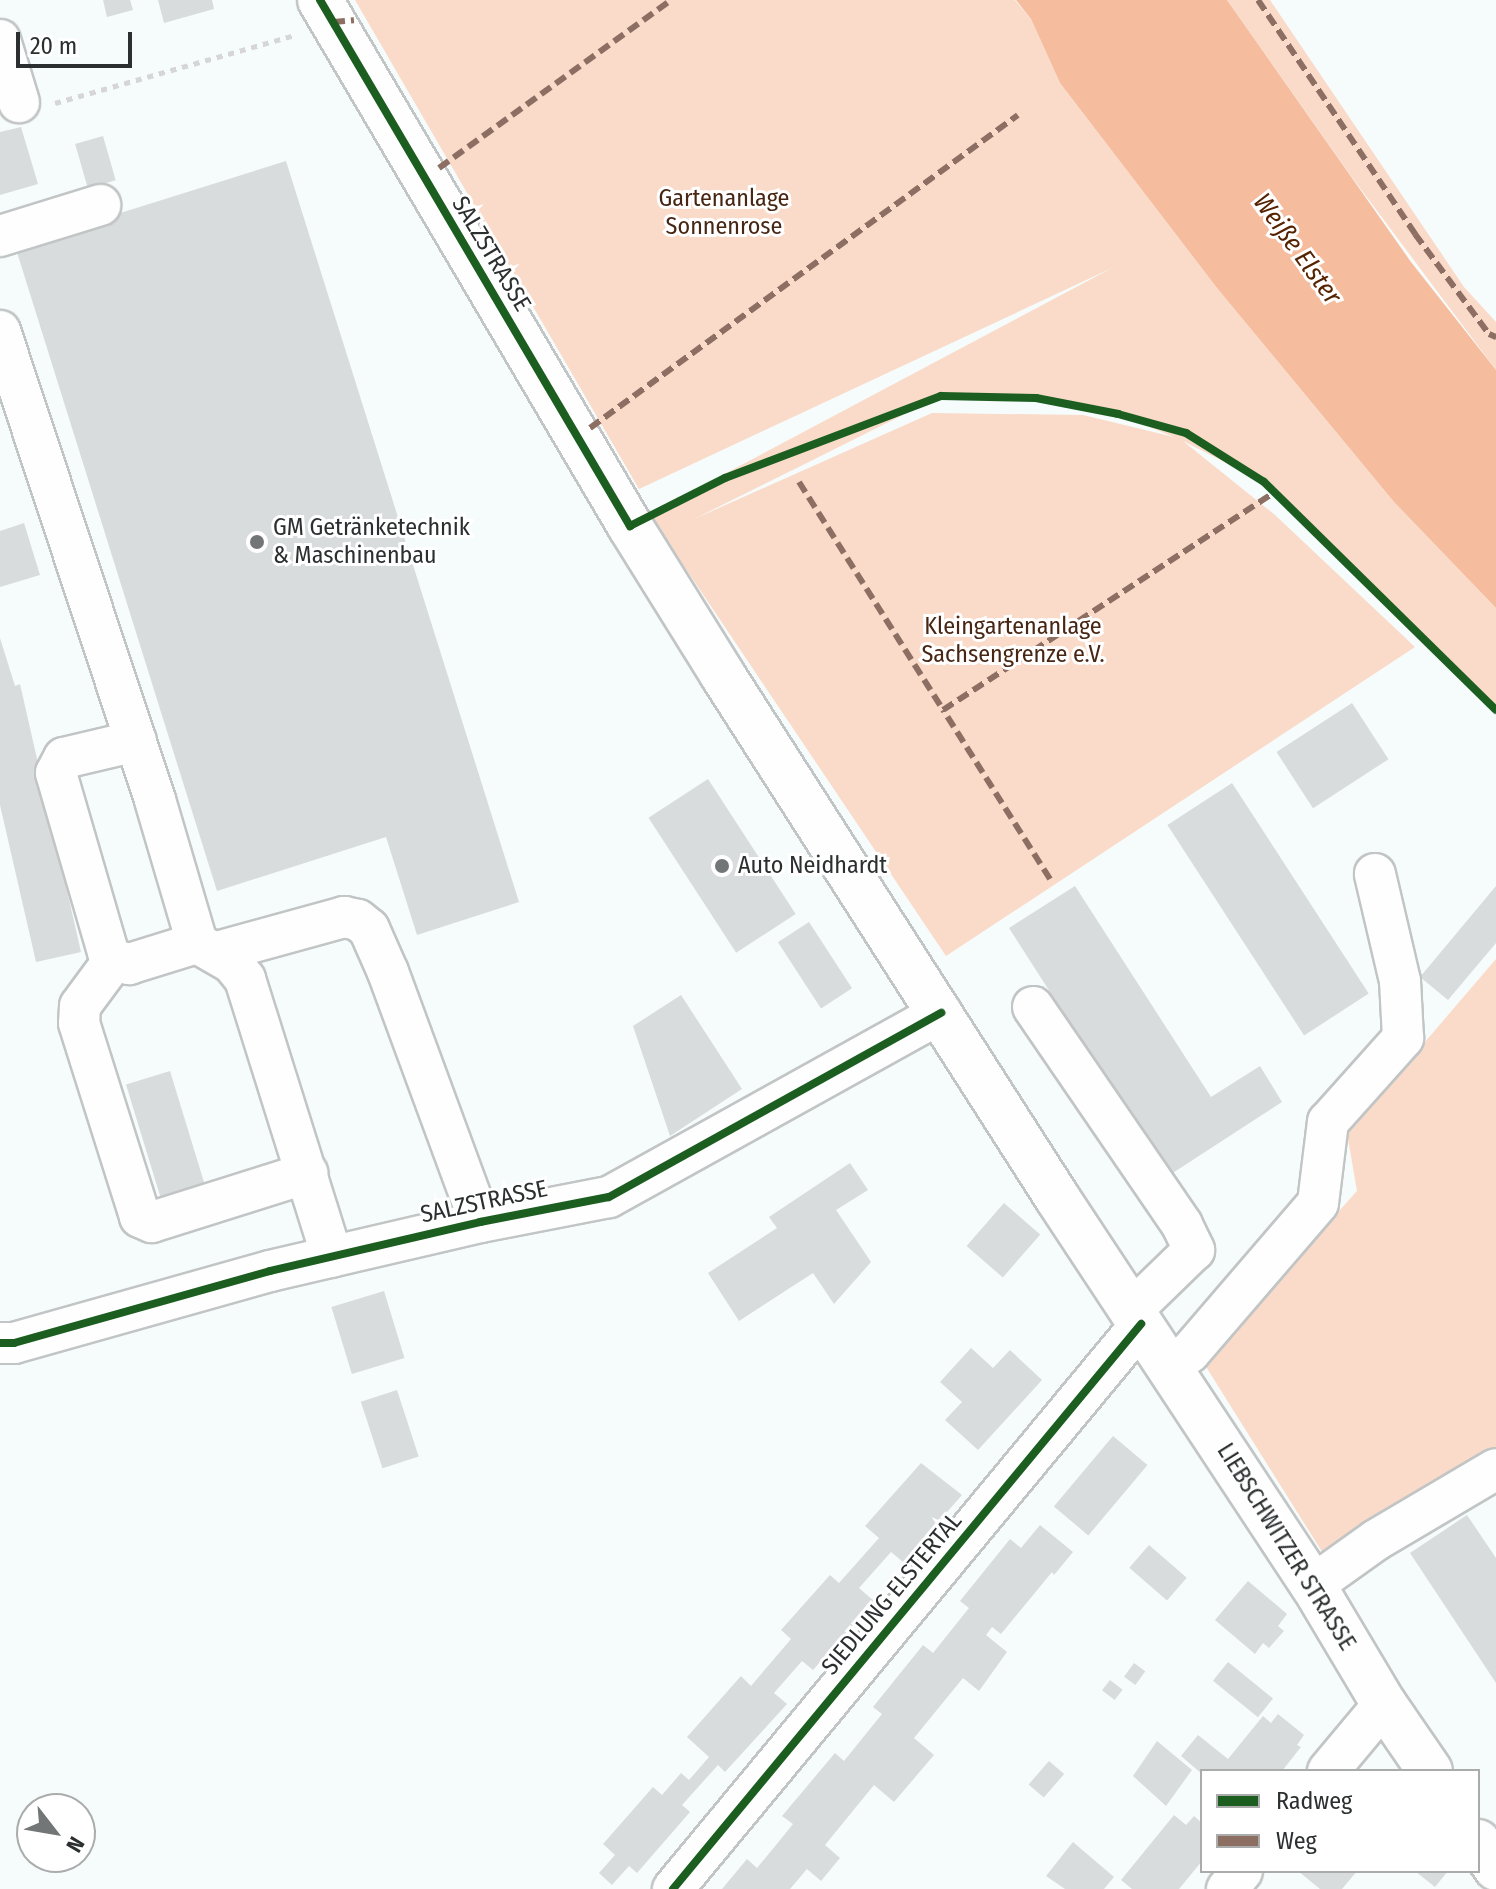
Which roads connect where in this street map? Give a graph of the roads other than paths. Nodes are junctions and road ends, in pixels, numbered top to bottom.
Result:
1 (326, 11) edge
2 (0, 40) edge
3 (19, 102) road end
4 (100, 205) dead end
5 (0, 236) edge
6 (0, 331) edge
7 (136, 741) junction
8 (1375, 874) dead end
9 (207, 947) junction
10 (114, 960) junction
11 (1033, 1007) dead end
12 (941, 1013) junction
13 (307, 1173) junction
14 (480, 1222) junction
15 (332, 1257) junction
16 (1137, 1317) junction
17 (0, 1343) edge
18 (1170, 1367) junction
19 (1496, 1469) edge
20 (1313, 1585) junction
21 (1384, 1704) junction
22 (1330, 1769) edge
23 (1429, 1769) edge
24 (1480, 1845) edge
25 (1496, 1868) edge
26 (1240, 1873) edge
27 (673, 1889) edge
28 (1227, 1889) edge

1 - 12 main road, SALZSTRASSE
2 - 3 street
4 - 5 street
6 - 7 street
7 - 9 street
7 - 10 street
8 - 18 street
9 - 10 street
9 - 13 street
9 - 14 street
10 - 13 street
11 - 16 street, SIEDLUNG ELSTERTAL
12 - 14 street, SALZSTRASSE
12 - 16 main road, SALZSTRASSE
13 - 15 street
14 - 15 street, SALZSTRASSE
15 - 17 street, SALZSTRASSE
16 - 18 main road, LIEBSCHWITZER STRASSE
16 - 27 street, SIEDLUNG ELSTERTAL
18 - 20 main road, LIEBSCHWITZER STRASSE
19 - 20 street
20 - 21 main road, LIEBSCHWITZER STRASSE
21 - 22 street
21 - 23 main road, LIEBSCHWITZER STRASSE
24 - 25 main road
26 - 28 street

